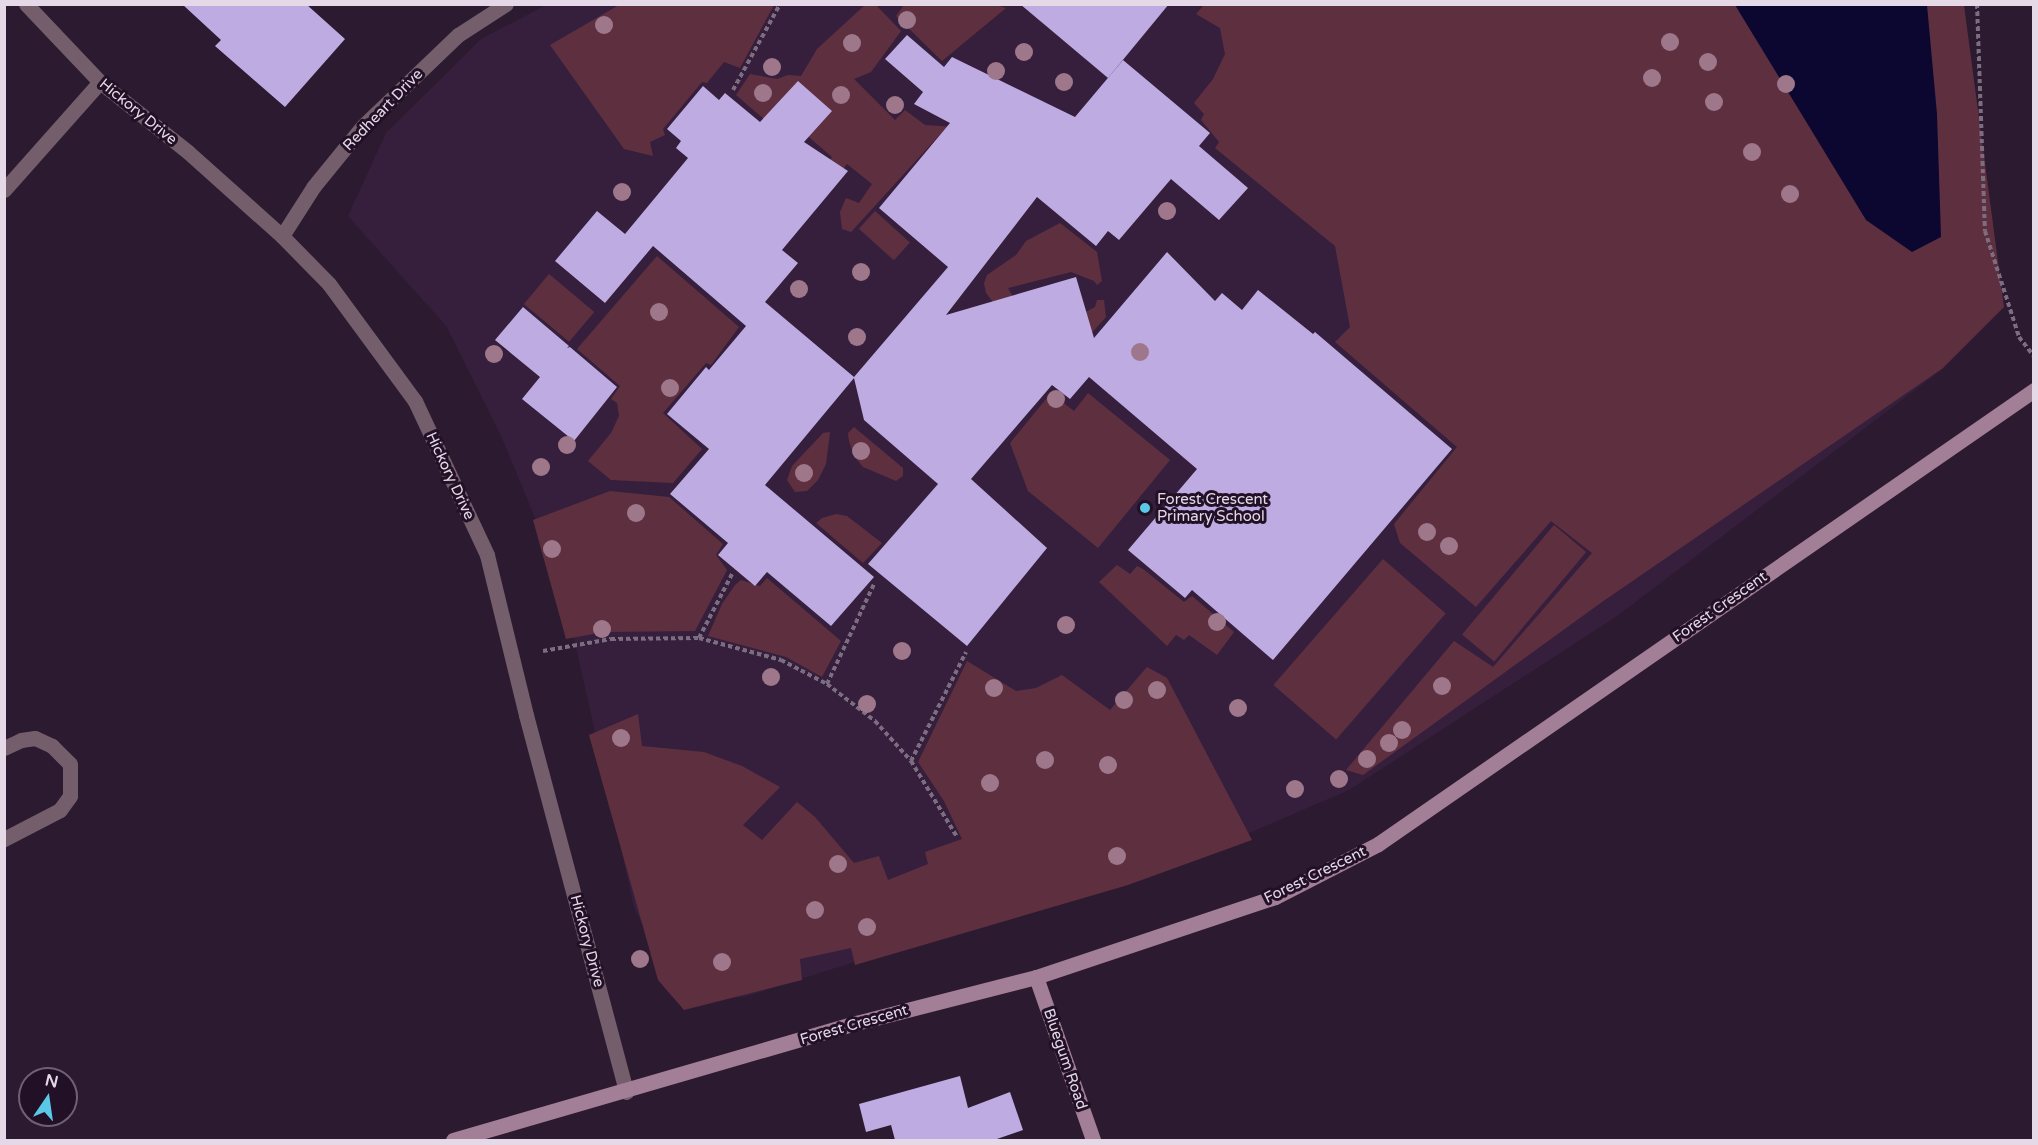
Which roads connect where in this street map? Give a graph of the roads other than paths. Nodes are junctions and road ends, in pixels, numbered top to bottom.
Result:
1 (26, 4) edge
2 (506, 4) edge
3 (100, 82) junction
4 (4, 190) edge
5 (282, 236) junction
6 (2034, 390) edge
7 (4, 748) edge
8 (4, 839) edge
9 (1036, 977) junction
10 (626, 1092) junction
11 (453, 1140) edge
12 (1093, 1140) edge

1 - 3 street, Hickory Drive
2 - 5 street, Redheart Drive
3 - 4 street
3 - 5 street, Hickory Drive
5 - 10 street, Hickory Drive
6 - 9 street, Forest Crescent
7 - 8 street
9 - 10 street, Forest Crescent
9 - 12 street, Bluegum Road
10 - 11 street, Forest Crescent

